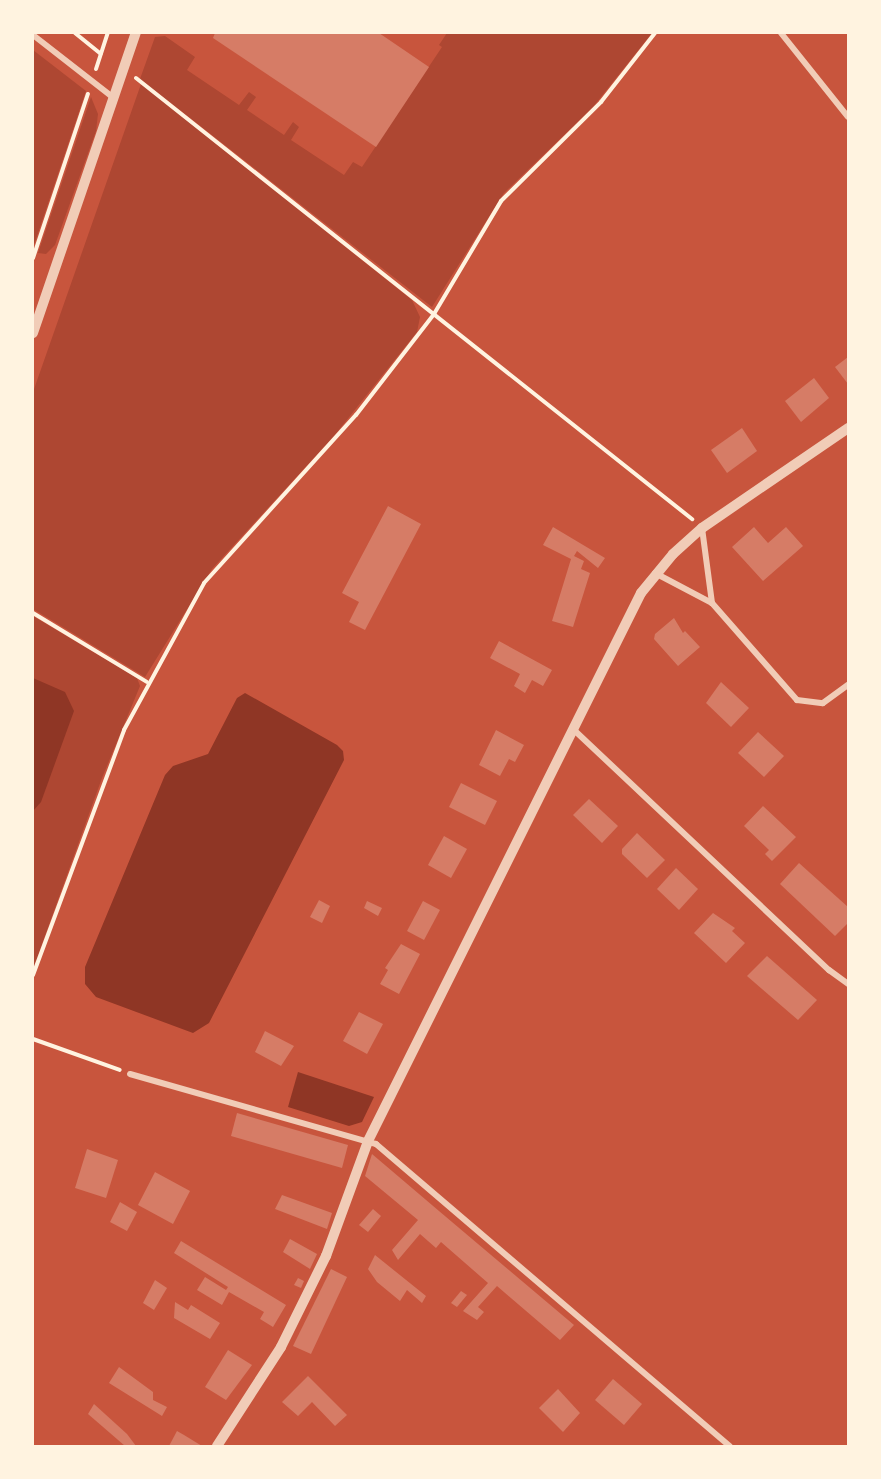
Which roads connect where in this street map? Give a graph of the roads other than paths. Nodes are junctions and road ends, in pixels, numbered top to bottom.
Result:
1 (136, 33) edge
2 (781, 33) edge
3 (33, 35) edge
4 (114, 98) junction
5 (848, 117) edge
6 (33, 333) edge
7 (848, 428) edge
8 (702, 528) junction
9 (655, 573) junction
10 (712, 603) junction
11 (848, 685) edge
12 (573, 729) junction
13 (848, 984) edge
14 (130, 1074) road end
15 (368, 1141) junction
16 (217, 1446) edge
17 (730, 1446) edge

1 - 4 street
2 - 5 street
3 - 4 street
4 - 6 street
7 - 8 street
8 - 9 street
8 - 10 street
9 - 10 street
9 - 12 street
10 - 11 street
12 - 13 street
12 - 15 street
14 - 15 street
15 - 16 street
15 - 17 street

